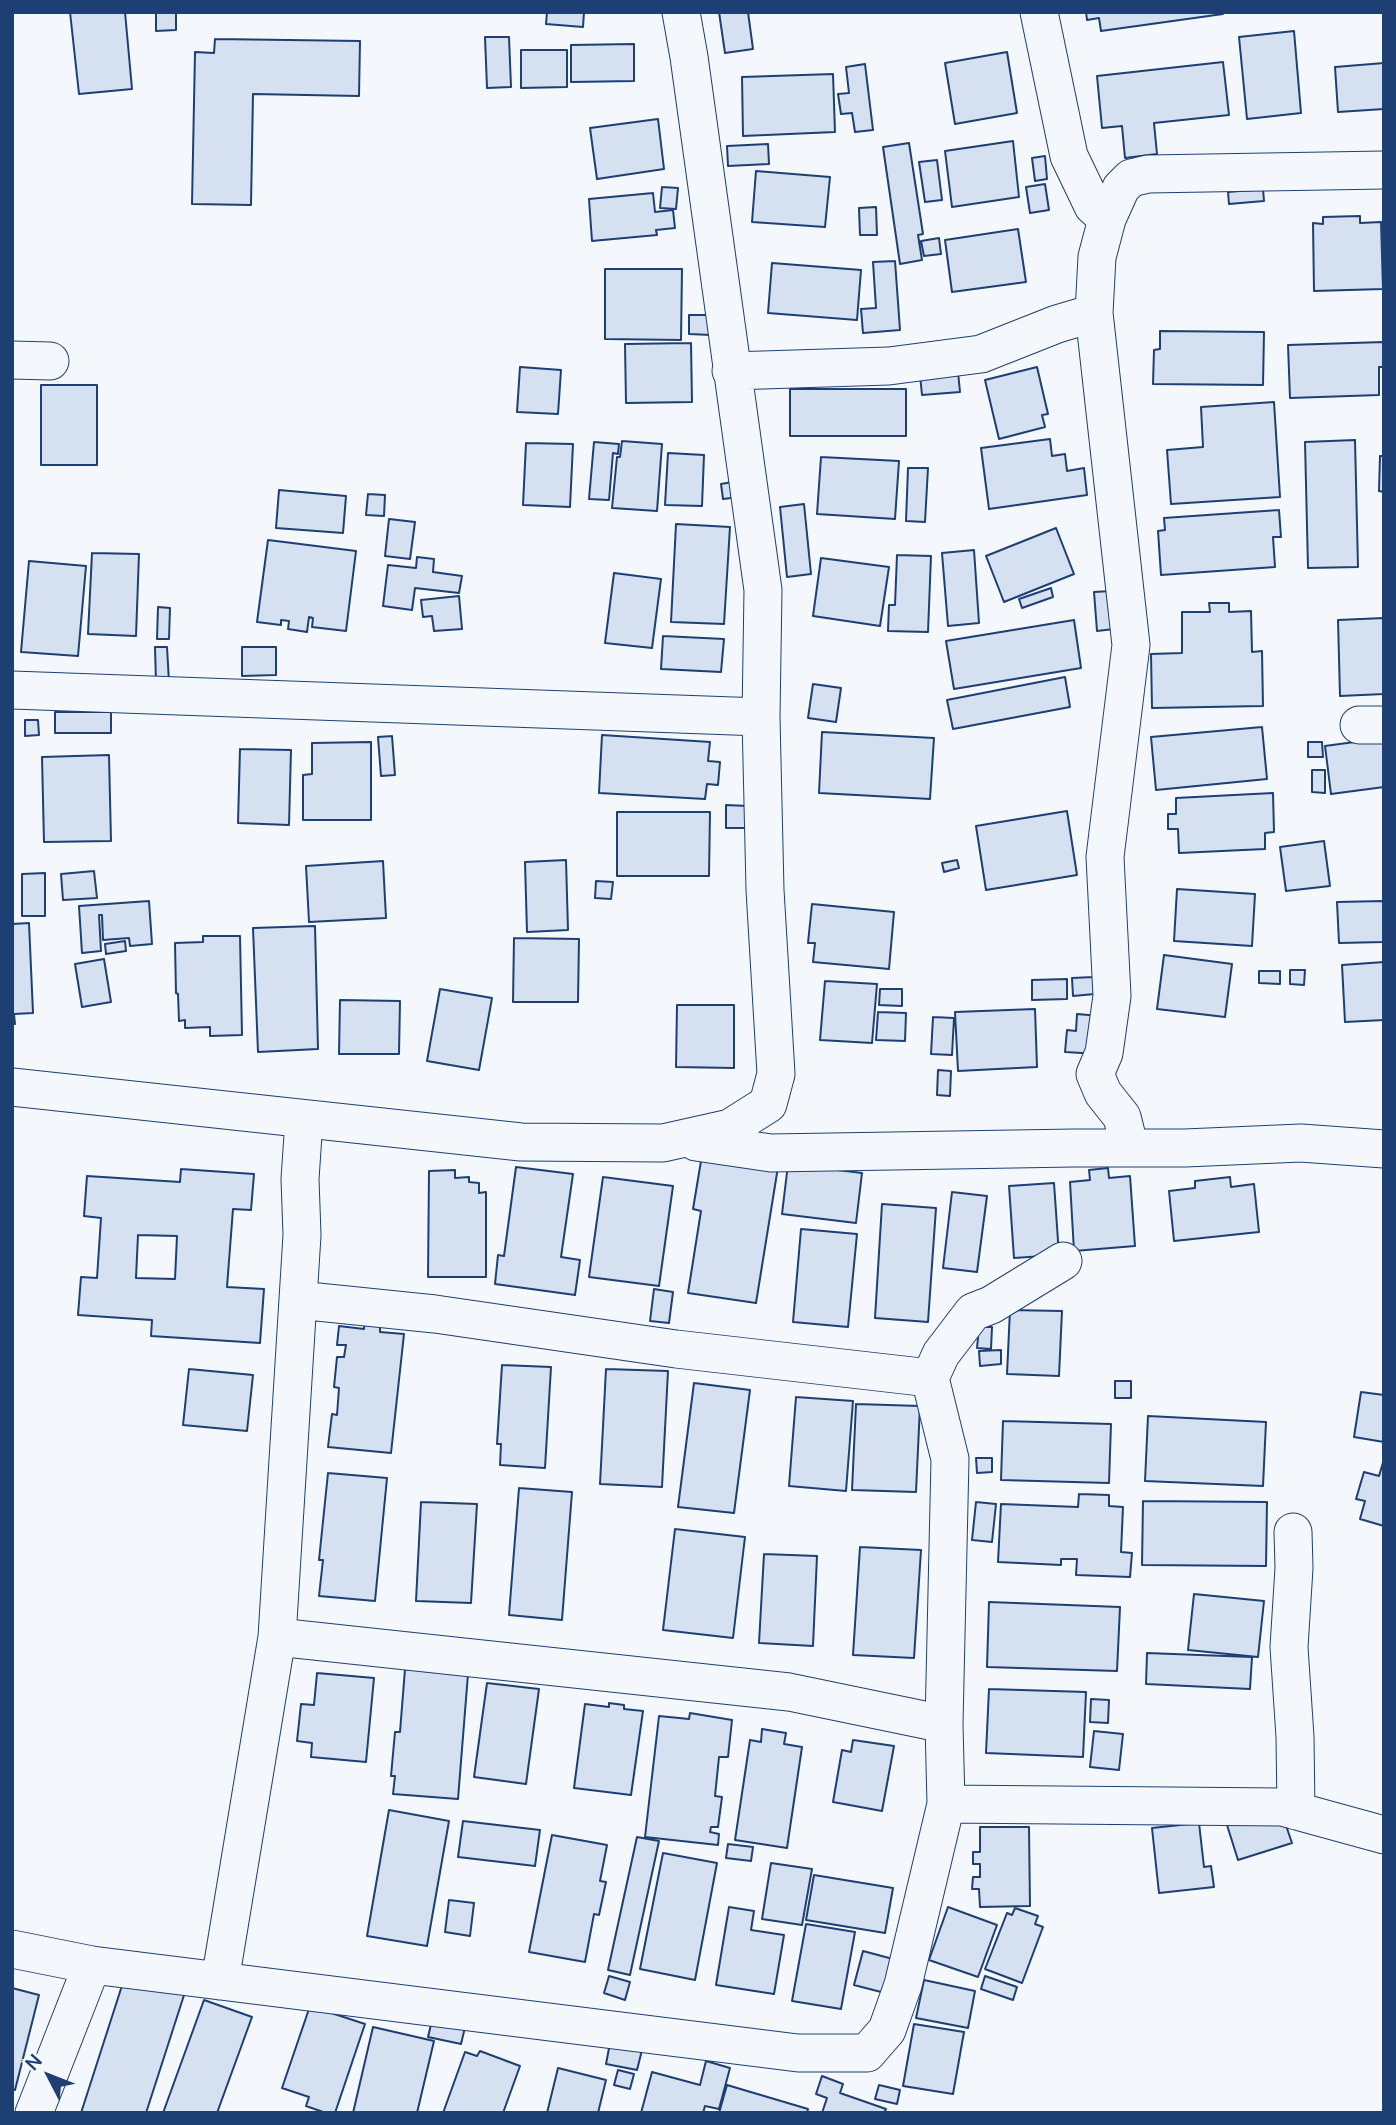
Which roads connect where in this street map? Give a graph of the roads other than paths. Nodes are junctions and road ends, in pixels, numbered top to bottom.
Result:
1 (681, 12) edge
2 (1040, 12) edge
3 (1384, 170) edge
4 (1107, 219) junction
5 (1094, 313) junction
6 (12, 360) edge
7 (50, 362) dead end
8 (732, 371) junction
9 (12, 691) edge
10 (761, 717) junction
11 (12, 1087) edge
12 (304, 1120) junction
13 (678, 1140) junction
14 (1123, 1148) junction
15 (1384, 1149) edge
16 (1063, 1261) dead end
17 (298, 1300) junction
18 (930, 1378) junction
19 (1293, 1532) dead end
20 (277, 1637) junction
21 (944, 1724) junction
22 (946, 1804) junction
23 (1296, 1811) junction
24 (1384, 1835) edge
25 (12, 1949) edge
26 (92, 1965) junction
27 (220, 1981) junction
28 (34, 2113) edge

1 - 8 street
2 - 4 street
3 - 4 street
4 - 5 street
5 - 8 street
5 - 14 street
6 - 7 street
8 - 10 street
9 - 10 street
10 - 13 street
11 - 12 street
12 - 13 street
12 - 17 street
13 - 14 street
14 - 15 street
16 - 18 street
17 - 18 street
17 - 20 street
18 - 21 street
19 - 23 street
20 - 21 street
20 - 27 street
21 - 22 street
22 - 23 street
22 - 27 street
23 - 24 street
25 - 26 street
26 - 27 street
26 - 28 street

